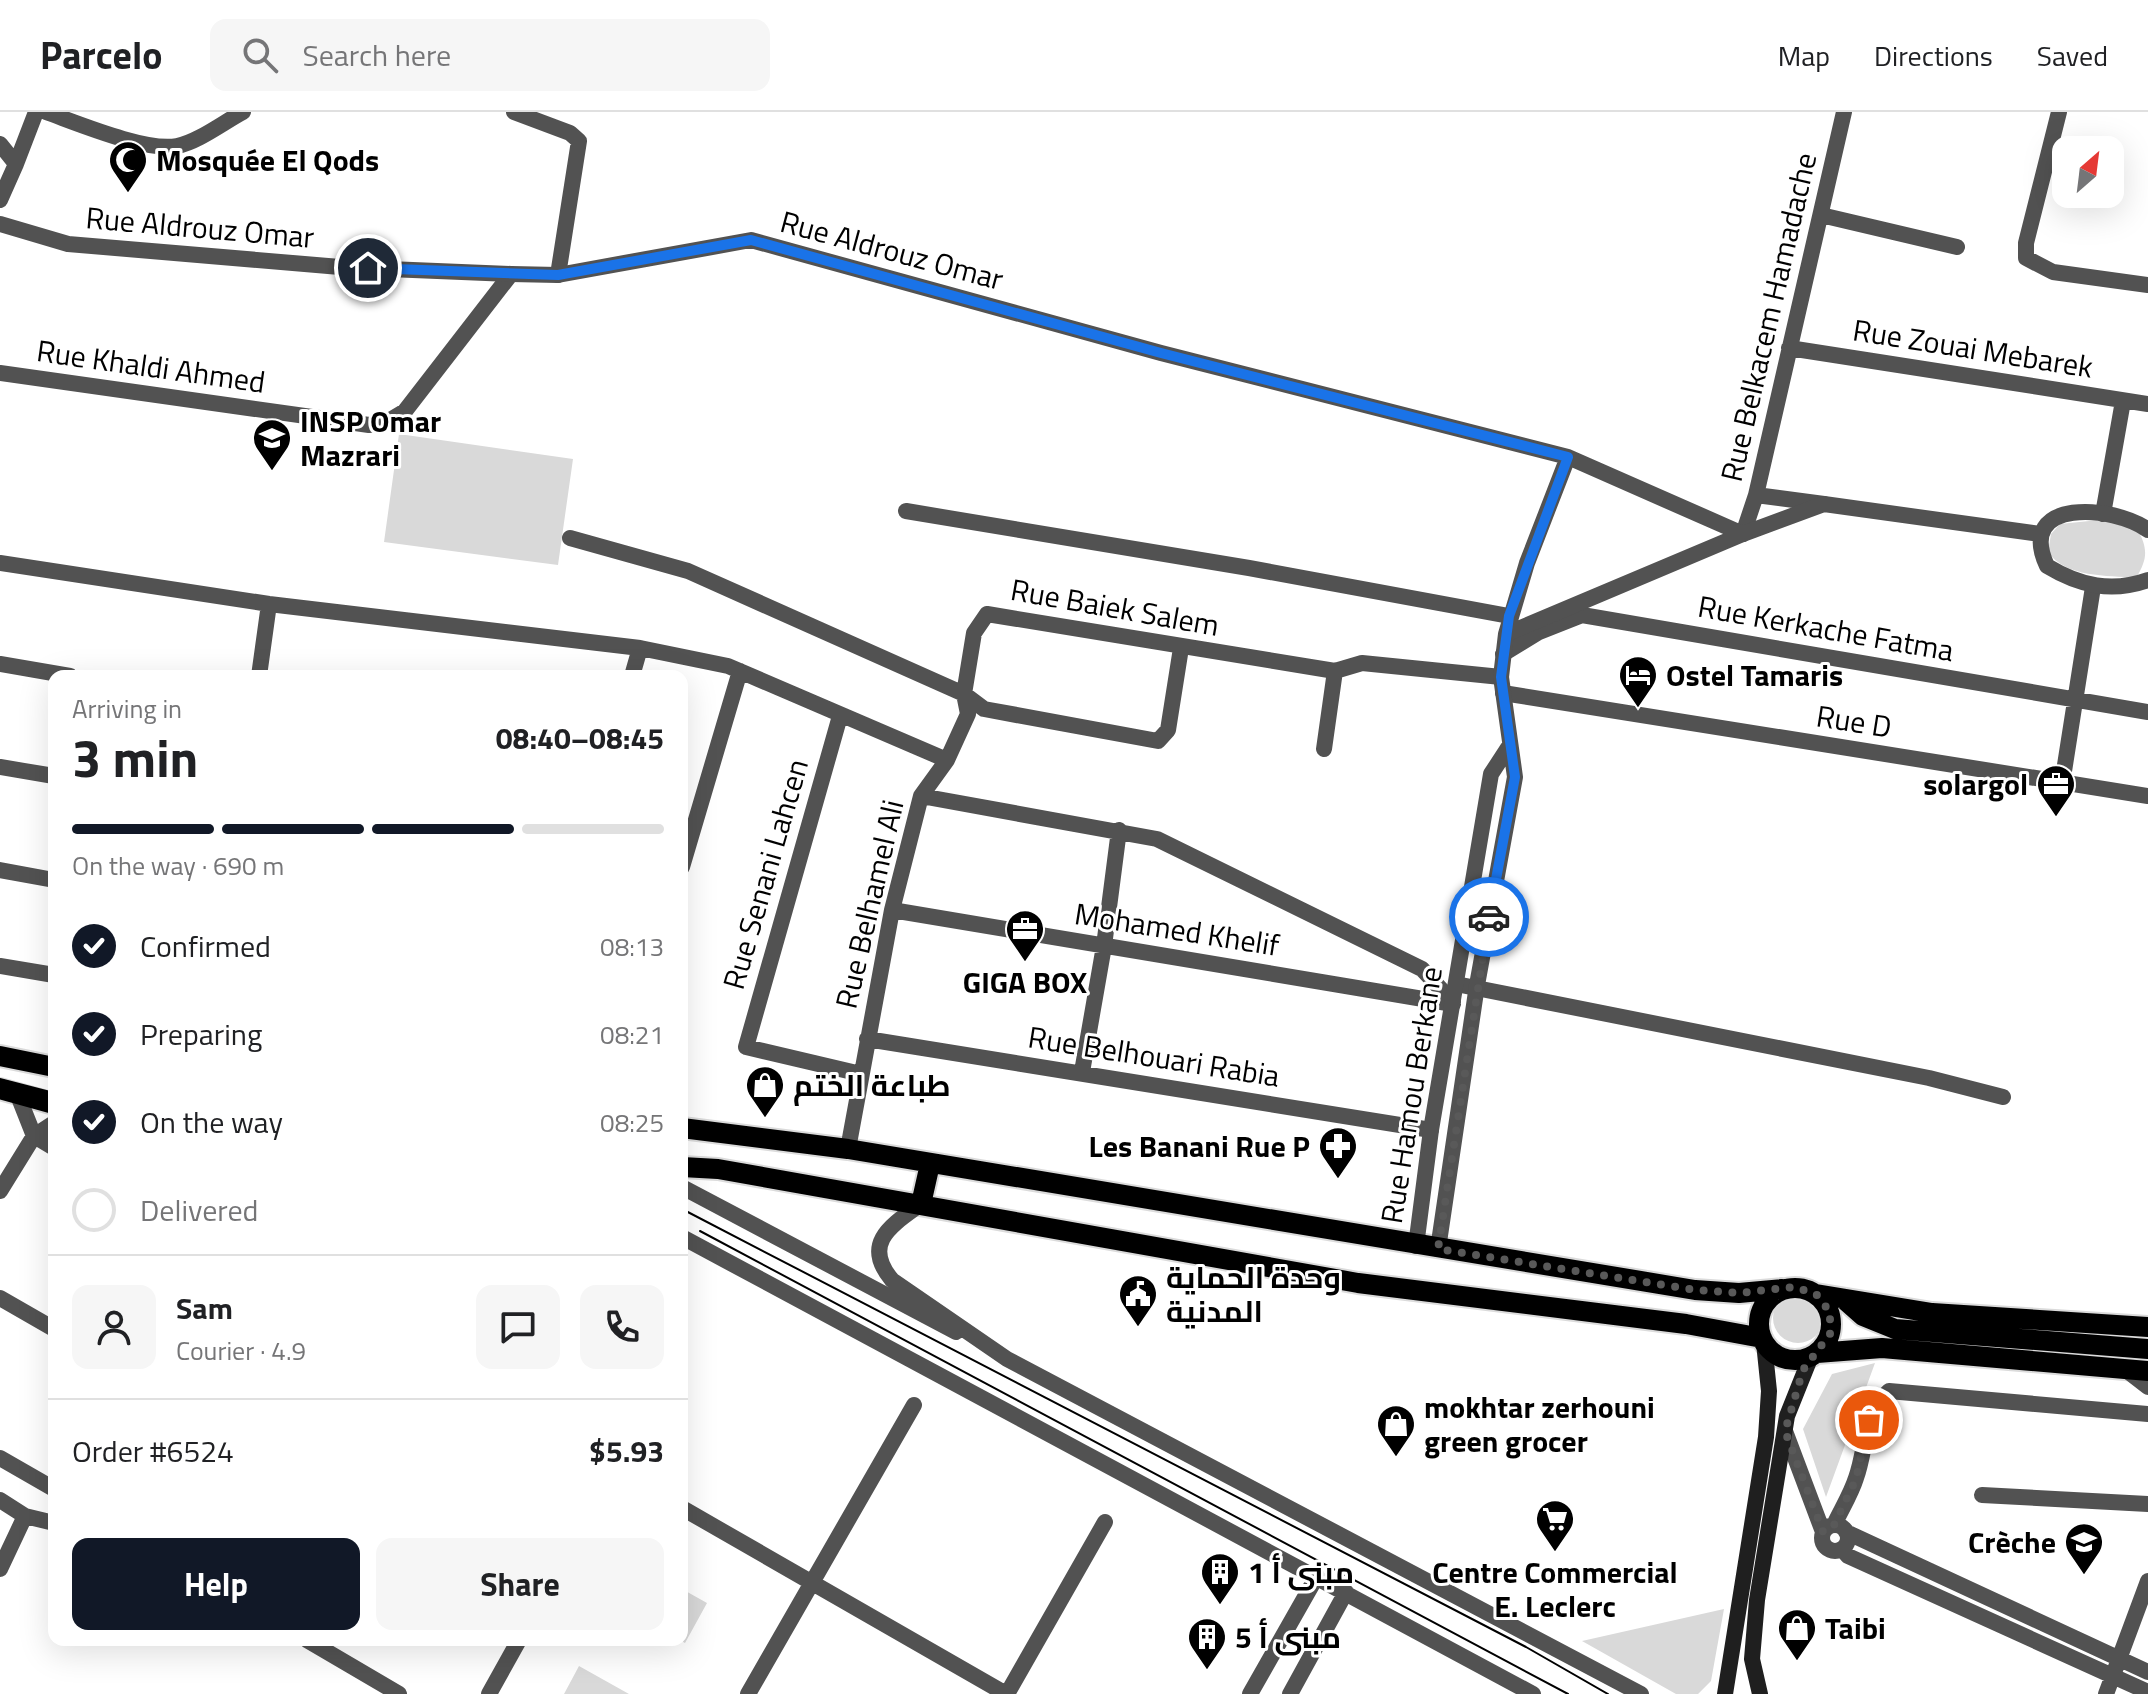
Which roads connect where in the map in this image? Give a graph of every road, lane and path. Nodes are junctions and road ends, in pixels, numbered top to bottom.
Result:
1 (36, 112) edge
2 (46, 112) edge
3 (243, 112) edge
4 (514, 112) edge
5 (1844, 112) edge
6 (2059, 112) edge
7 (0, 144) edge
8 (16, 164) junction
9 (0, 200) edge
10 (1821, 215) junction
11 (0, 224) edge
12 (1957, 247) dead end
13 (511, 274) junction
14 (558, 275) junction
15 (2148, 285) edge
16 (1789, 348) junction
17 (0, 373) edge
18 (2123, 401) junction
19 (2148, 404) edge
20 (1568, 457) junction
21 (1756, 495) junction
22 (1824, 504) junction
23 (906, 511) dead end
24 (2103, 514) junction
25 (2148, 530) edge
26 (1743, 534) junction
27 (2040, 534) junction
28 (570, 538) dead end
29 (0, 563) edge
30 (2148, 580) edge
31 (2093, 587) junction
32 (269, 604) junction
33 (1559, 612) junction
34 (1582, 615) junction
35 (1509, 616) junction
36 (1506, 634) junction
37 (640, 648) junction
38 (1181, 648) junction
39 (1503, 654) junction
40 (0, 664) edge
41 (260, 670) edge
42 (634, 670) edge
43 (740, 671) junction
44 (1335, 671) junction
45 (48, 672) edge
46 (1502, 685) junction
47 (964, 694) junction
48 (2074, 698) junction
49 (2148, 712) edge
50 (840, 716) junction
51 (1508, 748) junction
52 (1324, 749) dead end
53 (947, 760) junction
54 (0, 767) edge
55 (48, 775) edge
56 (2062, 784) junction
57 (921, 796) junction
58 (2148, 796) edge
59 (1119, 830) junction
60 (688, 847) edge
61 (0, 870) edge
62 (48, 879) edge
63 (892, 910) junction
64 (1104, 946) junction
65 (0, 966) edge
66 (48, 974) edge
67 (1456, 984) junction
68 (1477, 985) junction
69 (1453, 1003) junction
70 (867, 1039) junction
71 (0, 1056) edge
72 (48, 1066) edge
73 (1082, 1072) junction
74 (861, 1074) junction
75 (9, 1091) edge
76 (2003, 1097) dead end
77 (48, 1102) edge
78 (48, 1127) edge
79 (688, 1129) edge
80 (1431, 1130) junction
81 (34, 1136) junction
82 (48, 1144) edge
83 (848, 1149) junction
84 (930, 1164) junction
85 (688, 1167) edge
86 (688, 1190) edge
87 (0, 1191) edge
88 (921, 1204) junction
89 (688, 1240) edge
90 (1416, 1246) junction
91 (1438, 1249) junction
92 (1782, 1289) junction
93 (1717, 1293) junction
94 (1816, 1294) junction
95 (0, 1298) edge
96 (1845, 1301) junction
97 (48, 1326) edge
98 (2148, 1327) edge
99 (1716, 1329) junction
100 (1763, 1340) junction
101 (2148, 1349) edge
102 (1814, 1355) junction
103 (1007, 1359) junction
104 (2126, 1370) junction
105 (2148, 1371) edge
106 (2148, 1387) edge
107 (914, 1405) dead end
108 (2148, 1414) edge
109 (1785, 1431) junction
110 (0, 1458) edge
111 (48, 1486) edge
112 (1982, 1495) dead end
113 (0, 1500) edge
114 (2148, 1504) edge
115 (688, 1511) edge
116 (25, 1516) junction
117 (48, 1522) edge
118 (1105, 1522) dead end
119 (1834, 1529) junction
120 (1842, 1549) junction
121 (0, 1569) edge
122 (1317, 1576) junction
123 (2148, 1581) edge
124 (812, 1582) junction
125 (1346, 1592) junction
126 (317, 1646) edge
127 (516, 1646) edge
128 (2119, 1659) junction
129 (2148, 1672) edge
130 (2113, 1676) junction
131 (2148, 1692) edge
132 (399, 1694) edge
133 (489, 1694) edge
134 (748, 1694) edge
135 (1007, 1694) edge
136 (1250, 1694) edge
137 (1290, 1694) edge
138 (1533, 1694) edge
139 (1641, 1694) edge
140 (1725, 1694) edge
141 (1760, 1694) edge
142 (2106, 1694) edge

1 - 8 street
2 - 3 street
4 - 14 street
5 - 10 street, Rue Belkacem Hamadache
6 - 15 street
7 - 8 street
8 - 9 street
10 - 12 street
10 - 16 street, Rue Belkacem Hamadache
11 - 13 street, Rue Aldrouz Omar
13 - 14 street, Rue Aldrouz Omar
13 - 17 street, Rue Khaldi Ahmed
14 - 20 street, Rue Aldrouz Omar
16 - 18 street, Rue Zouai Mebarek
16 - 21 street, Rue Belkacem Hamadache
18 - 19 street, Rue Zouai Mebarek
18 - 24 street
20 - 26 street, Rue Aldrouz Omar
20 - 35 street
21 - 22 street
21 - 26 street, Rue Belkacem Hamadache
22 - 26 street
22 - 27 street
23 - 35 street
24 - 25 street
24 - 27 street
26 - 33 street
27 - 31 street
28 - 47 street
29 - 32 street
30 - 31 street
31 - 48 street
32 - 37 street
32 - 41 street
33 - 34 street, Rue Kerkache Fatma
33 - 36 street
34 - 39 street
34 - 48 street, Rue Kerkache Fatma
35 - 36 street
36 - 39 street
37 - 42 street
37 - 43 street
38 - 44 street, Rue Baiek Salem
38 - 47 street, Rue Baiek Salem
38 - 47 street
39 - 46 street
40 - 45 street
43 - 50 street
43 - 60 street
44 - 46 street, Rue Baiek Salem
44 - 52 street
46 - 51 street
46 - 56 street, Rue D
47 - 53 street, Rue Belhamel Ali
48 - 49 street, Rue Kerkache Fatma
48 - 56 street
50 - 53 street
50 - 74 street, Rue Senani Lahcen
51 - 67 street, Rue Hamou Berkane
51 - 68 street, Rue Hamou Berkane
53 - 57 street, Rue Belhamel Ali
54 - 55 street
56 - 58 street, Rue D
57 - 59 street
57 - 63 street, Rue Belhamel Ali
59 - 64 street
59 - 69 street
61 - 62 street
63 - 64 street, Mohamed Khelif
63 - 70 street, Rue Belhamel Ali
64 - 69 street, Mohamed Khelif
64 - 73 street
65 - 66 street
67 - 68 street
67 - 69 street, Rue Hamou Berkane
68 - 76 street
68 - 91 street, Rue Hamou Berkane
69 - 80 street, Rue Hamou Berkane
70 - 73 street, Rue Belhouari Rabia
70 - 74 street, Rue Belhamel Ali
71 - 72 main road
73 - 80 street, Rue Belhouari Rabia
74 - 83 street, Rue Belhamel Ali
75 - 77 main road
75 - 81 street
78 - 81 street
79 - 83 main road
80 - 90 street, Rue Hamou Berkane
81 - 82 street
81 - 87 street
83 - 84 main road
84 - 88 main road
84 - 90 main road
85 - 88 main road
86 - 103 street
88 - 99 main road
88 - 103 street
89 - 122 street
90 - 91 main road
91 - 93 main road
92 - 93 main road
92 - 94 main road
92 - 100 main road
93 - 99 main road
94 - 96 main road
94 - 102 main road
95 - 97 street
96 - 98 main road
96 - 101 main road
99 - 100 main road
100 - 102 main road
100 - 140 main road
102 - 104 main road
102 - 109 main road
103 - 139 street
104 - 105 main road
104 - 106 street
107 - 124 street
108 - 119 street
109 - 119 street
109 - 141 main road
110 - 111 street
112 - 114 street
113 - 116 street
115 - 124 street
116 - 117 street
116 - 121 street
118 - 135 street
119 - 120 street
119 - 120 street
119 - 128 street
120 - 130 street
122 - 125 street
122 - 136 street
123 - 128 street
124 - 134 street
124 - 135 street
125 - 137 street
125 - 138 street
126 - 132 street
127 - 133 street
128 - 129 street
128 - 130 street
130 - 131 street
130 - 142 street

